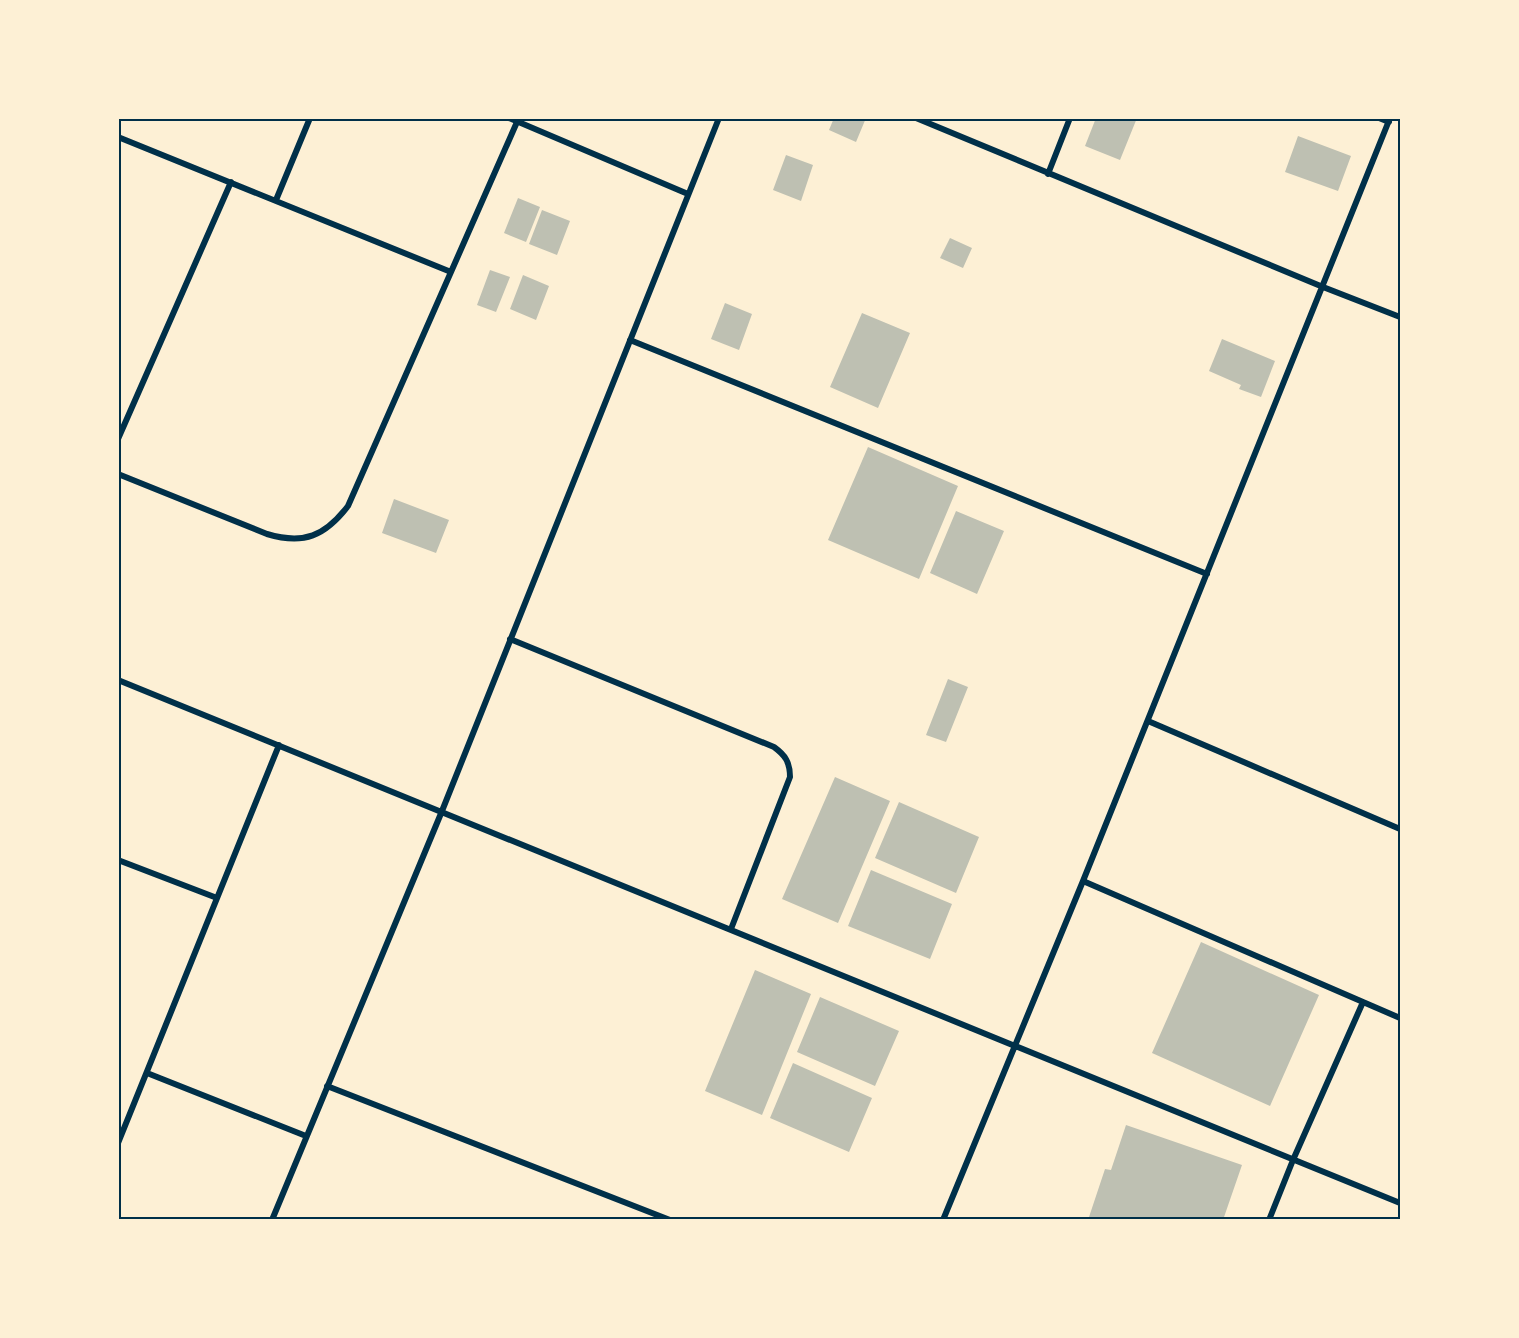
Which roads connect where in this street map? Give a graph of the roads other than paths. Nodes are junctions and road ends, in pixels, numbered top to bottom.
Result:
1 (310, 118) edge
2 (509, 118) edge
3 (719, 118) edge
4 (916, 118) edge
5 (1070, 118) edge
6 (1379, 118) edge
7 (1389, 120) edge
8 (517, 122) junction
9 (118, 136) edge
10 (1047, 174) junction
11 (231, 182) junction
12 (688, 194) junction
13 (276, 200) junction
14 (451, 272) junction
15 (1323, 287) junction
16 (1401, 316) edge
17 (630, 340) junction
18 (118, 439) edge
19 (118, 474) edge
20 (1207, 574) junction
21 (510, 639) junction
22 (118, 680) edge
23 (1148, 721) junction
24 (279, 745) junction
25 (442, 811) junction
26 (1401, 829) edge
27 (118, 860) edge
28 (1083, 881) junction
29 (217, 898) junction
30 (731, 929) junction
31 (1363, 1002) junction
32 (1401, 1018) edge
33 (1016, 1045) junction
34 (147, 1073) junction
35 (327, 1086) junction
36 (306, 1136) junction
37 (118, 1143) edge
38 (1293, 1160) junction
39 (1401, 1203) edge
40 (272, 1220) edge
41 (670, 1220) edge
42 (943, 1220) edge
43 (1269, 1220) edge

1 - 13 street
2 - 8 street
3 - 12 street
4 - 10 street
5 - 10 street
6 - 7 street
7 - 15 street
8 - 12 street
8 - 14 street
9 - 11 street
10 - 15 street
11 - 13 street
11 - 18 street
12 - 17 street
13 - 14 street
14 - 19 street
15 - 16 street
15 - 20 street
17 - 20 street
17 - 21 street
20 - 23 street
21 - 25 street
21 - 30 street
22 - 24 street
23 - 26 street
23 - 28 street
24 - 25 street
24 - 29 street
25 - 30 street
25 - 35 street
27 - 29 street
28 - 31 street
28 - 33 street
29 - 34 street
30 - 33 street
31 - 32 street
31 - 38 street
33 - 38 street
33 - 42 street
34 - 36 street
34 - 37 street
35 - 36 street
35 - 41 street
36 - 40 street
38 - 39 street
38 - 43 street

